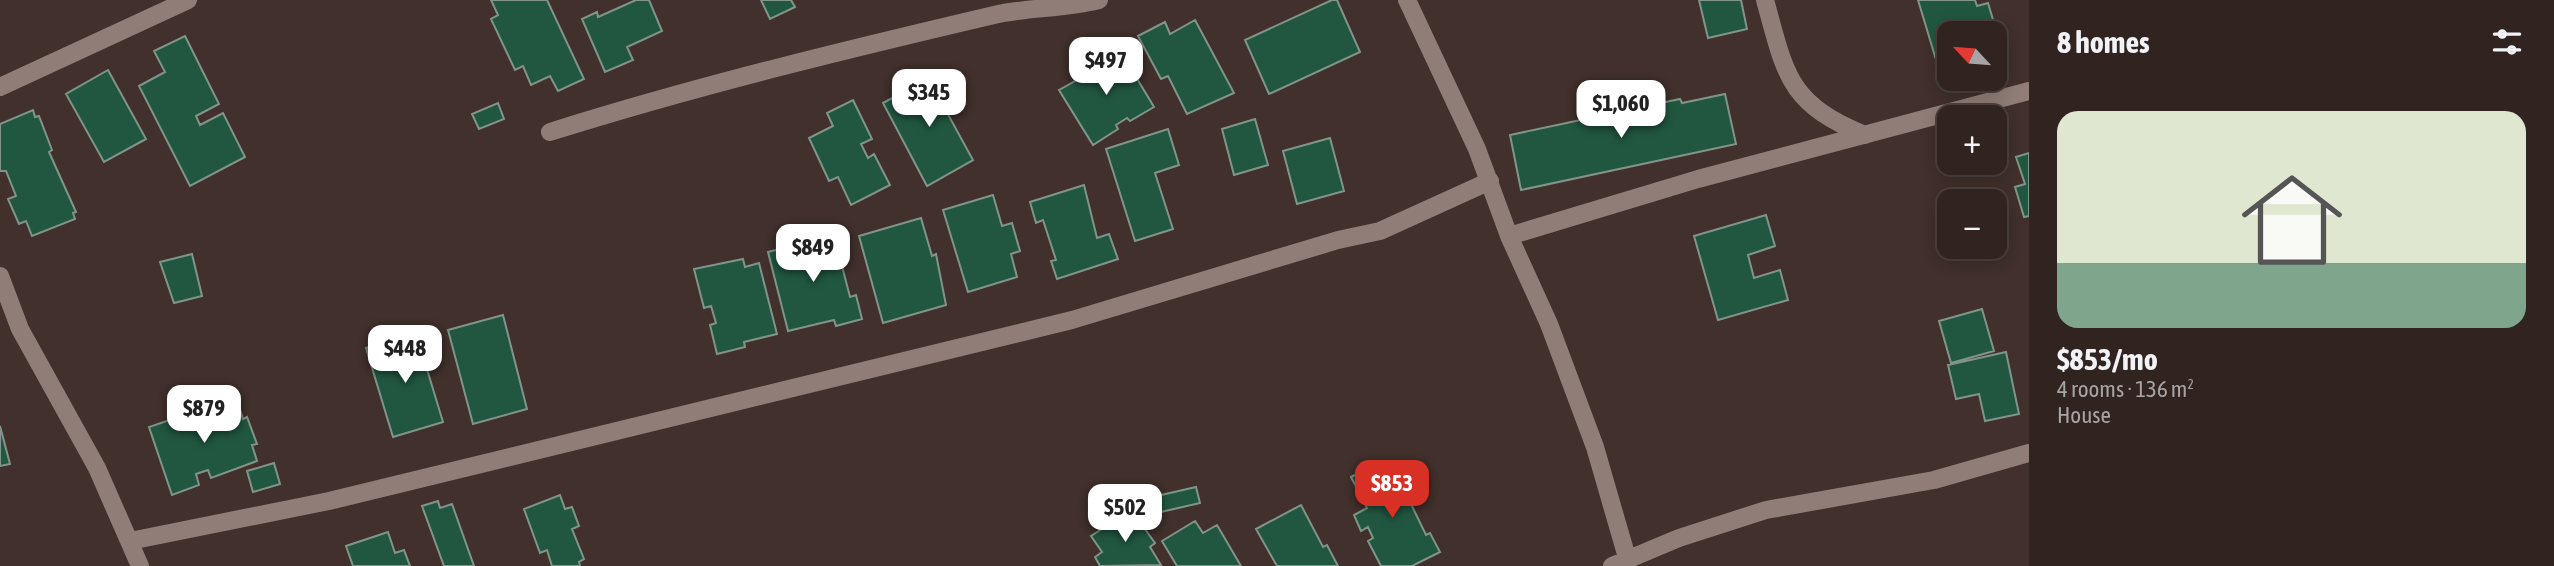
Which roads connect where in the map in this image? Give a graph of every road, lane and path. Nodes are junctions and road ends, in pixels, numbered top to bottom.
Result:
1 (188, 0) edge
2 (1100, 0) edge
3 (1407, 0) edge
4 (1765, 0) edge
5 (0, 87) edge
6 (2029, 91) edge
7 (550, 132) dead end
8 (1865, 135) junction
9 (1490, 181) junction
10 (1508, 236) junction
11 (0, 276) edge
12 (2029, 453) edge
13 (130, 541) junction
14 (1620, 563) edge
15 (140, 566) edge

1 - 5 street
2 - 7 street
3 - 9 street
4 - 8 street
6 - 8 street
8 - 10 street
9 - 10 street
9 - 13 street
10 - 14 street
11 - 13 street
12 - 14 street
13 - 15 street

